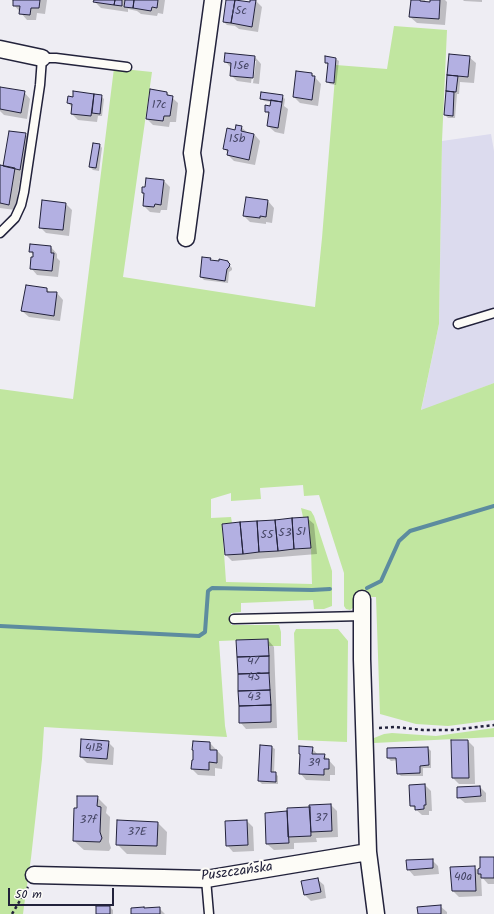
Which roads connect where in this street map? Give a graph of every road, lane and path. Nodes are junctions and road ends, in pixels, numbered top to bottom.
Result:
1 (213, 0) edge
2 (0, 50) edge
3 (42, 58) junction
4 (127, 67) dead end
5 (0, 234) edge
6 (186, 238) dead end
7 (494, 313) edge
8 (458, 324) dead end
9 (362, 599) dead end
10 (362, 616) junction
11 (234, 619) dead end
12 (494, 725) edge
13 (364, 729) junction
14 (368, 852) junction
15 (34, 875) joint
16 (206, 879) junction
17 (12, 914) edge
18 (209, 914) edge
19 (376, 914) edge

1 - 6 street
2 - 3 street
3 - 4 lane
3 - 5 lane
7 - 8 lane
9 - 10 street
10 - 11 lane
10 - 13 street
12 - 13 path
13 - 14 street
14 - 16 street, Puszczańska
14 - 19 street
15 - 16 street, Puszczańska
15 - 17 path
16 - 18 lane

